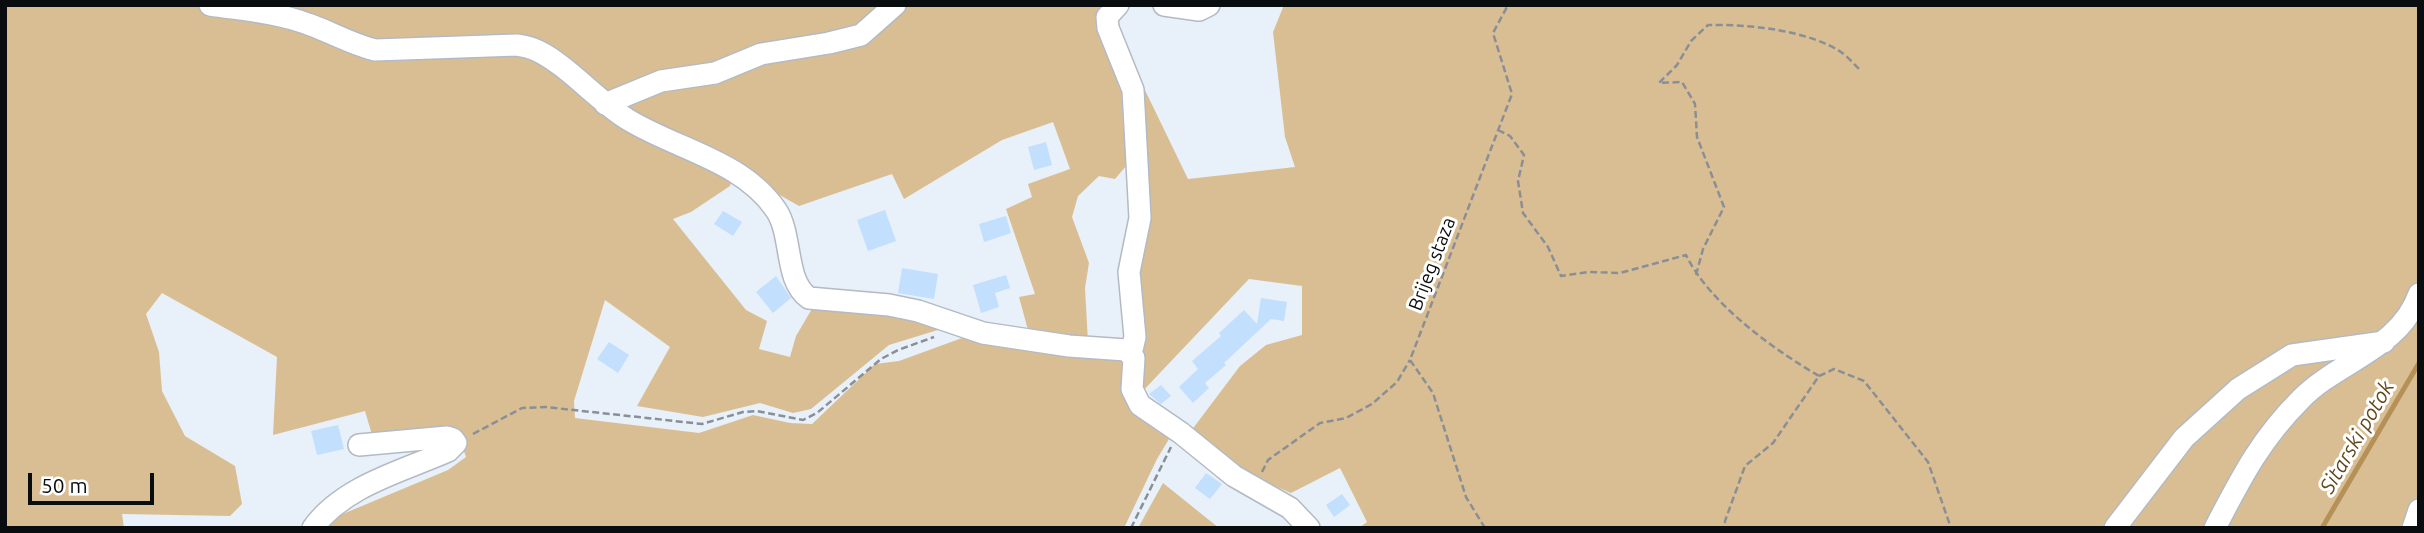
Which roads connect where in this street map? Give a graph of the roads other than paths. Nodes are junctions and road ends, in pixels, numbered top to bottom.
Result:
1 (210, 5) edge
2 (895, 5) edge
3 (1118, 5) edge
4 (1164, 5) edge
5 (1209, 5) edge
6 (605, 104) junction
7 (2419, 294) edge
8 (2384, 342) junction
9 (1131, 354) junction
10 (359, 445) dead end
11 (2419, 509) edge
12 (313, 528) edge
13 (1309, 528) edge
14 (2115, 528) edge
15 (2216, 528) edge
16 (2413, 528) edge

1 - 6 street
2 - 6 street
3 - 9 street
4 - 5 street
6 - 9 street
7 - 8 street
8 - 14 street
8 - 15 street
9 - 13 street
10 - 12 street
11 - 16 street

